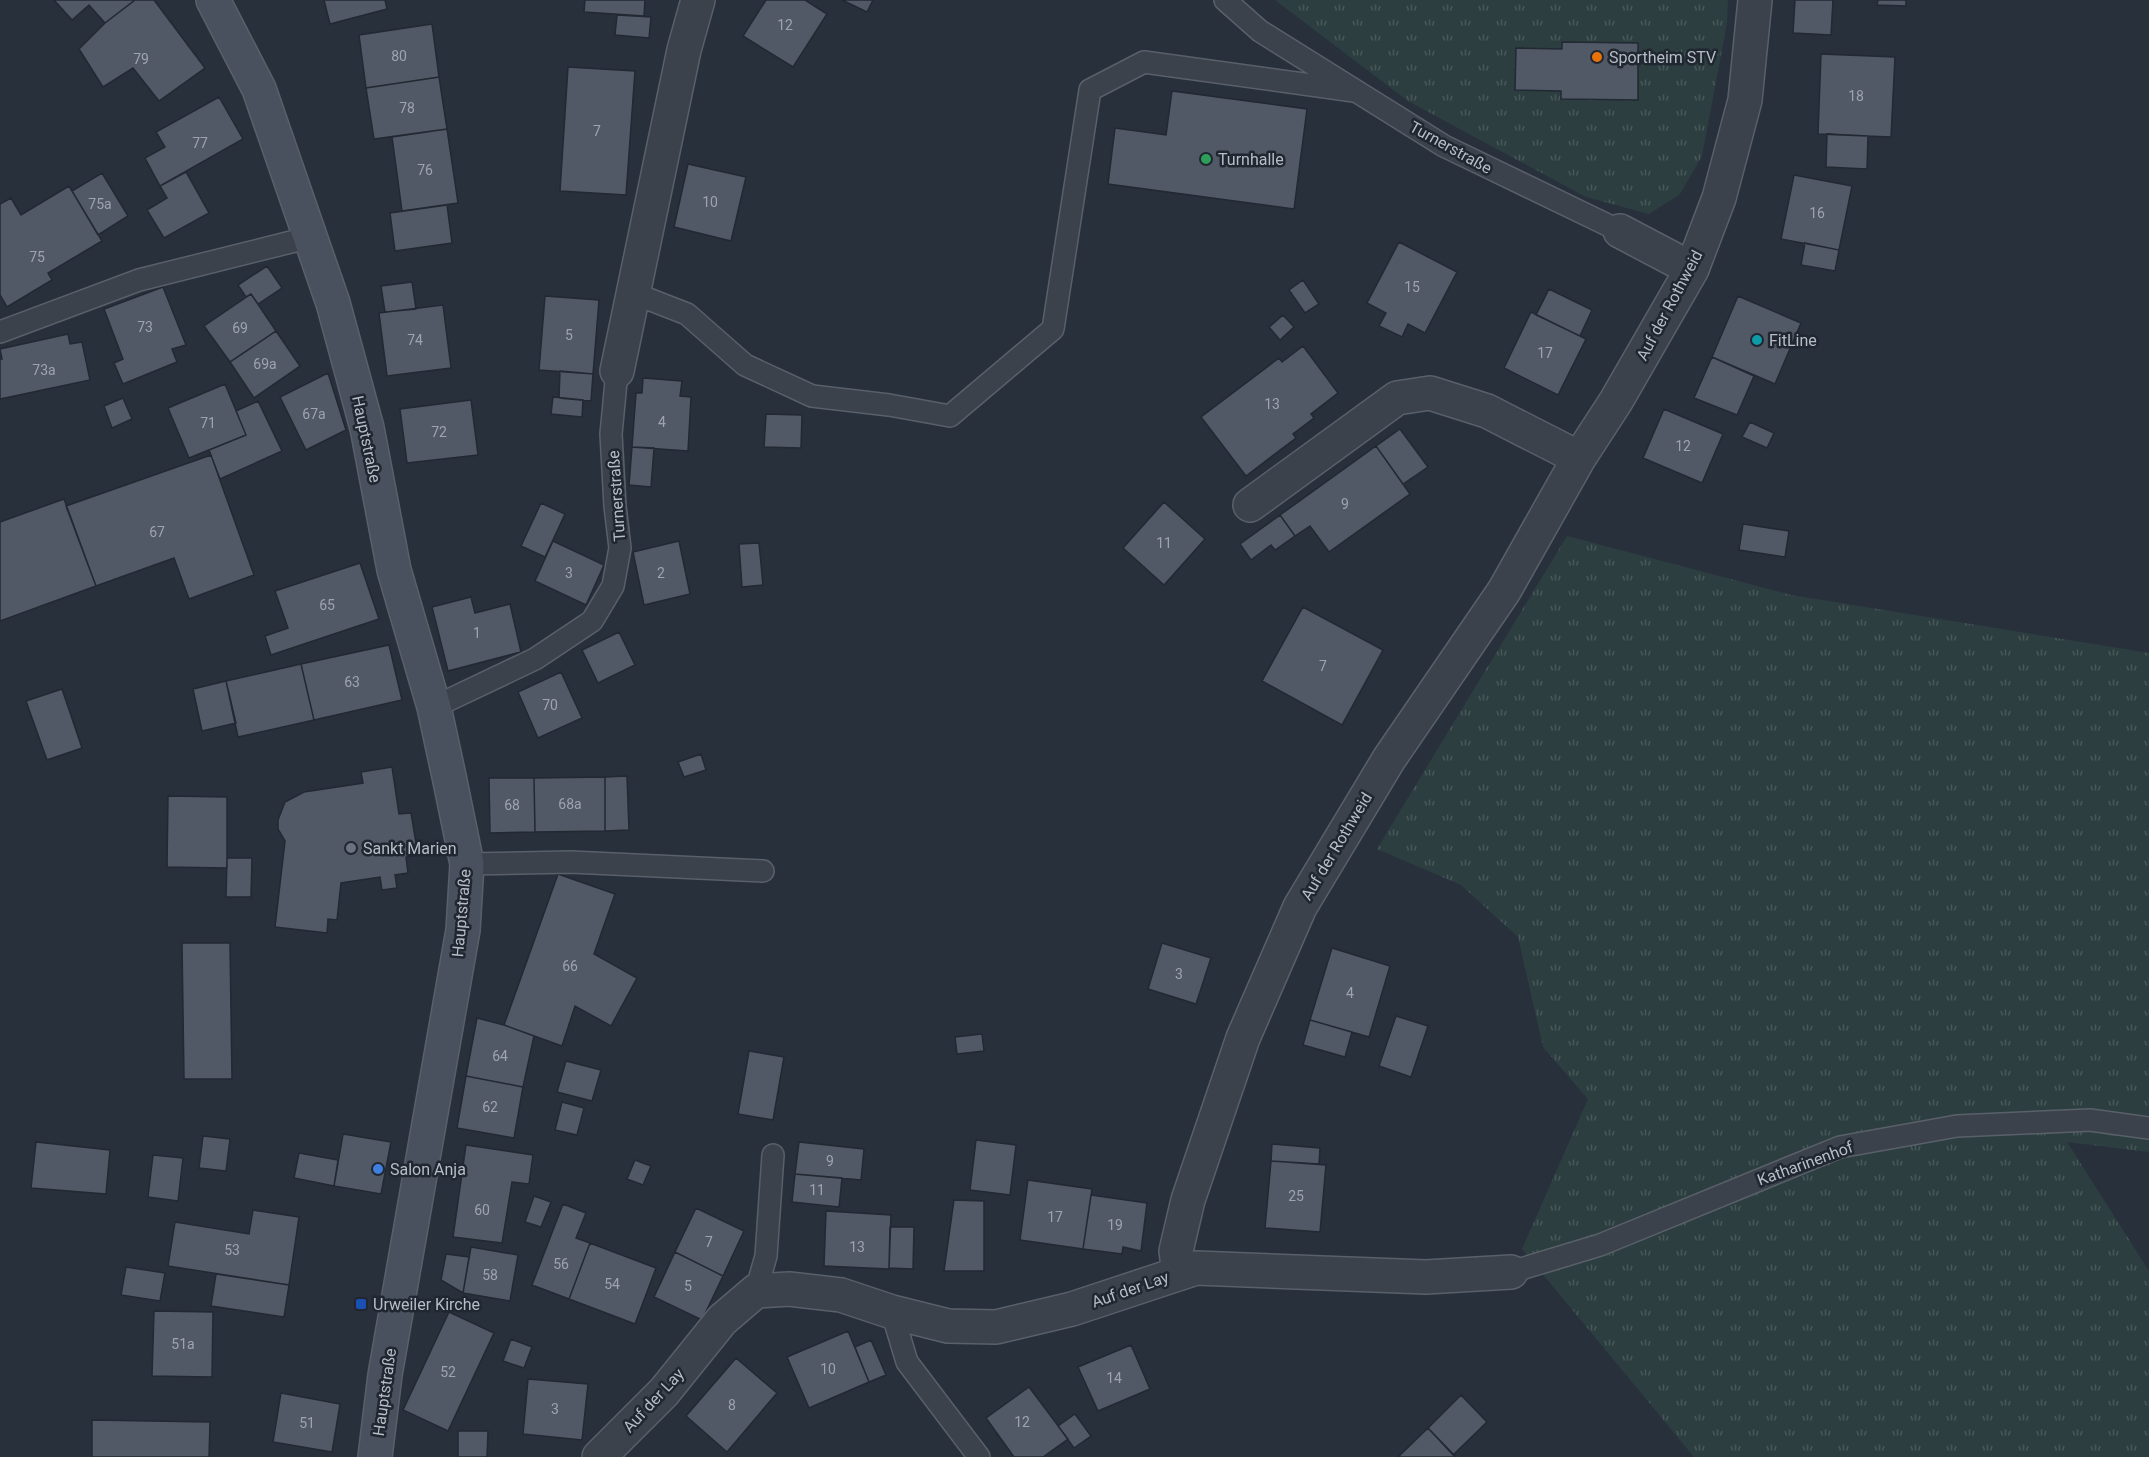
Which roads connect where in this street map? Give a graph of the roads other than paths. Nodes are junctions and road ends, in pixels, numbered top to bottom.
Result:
1 (213, 0) edge
2 (698, 0) edge
3 (1225, 0) edge
4 (1755, 0) edge
5 (1354, 91) junction
6 (1620, 231) joint
7 (310, 237) junction
8 (1692, 269) junction
9 (633, 293) junction
10 (0, 332) edge
11 (617, 371) joint
12 (1579, 458) junction
13 (1250, 505) dead end
14 (434, 707) junction
15 (466, 864) junction
16 (763, 871) dead end
17 (2149, 1128) edge
18 (773, 1155) dead end
19 (1511, 1272) joint
20 (1179, 1273) junction
21 (756, 1292) junction
22 (892, 1312) junction
23 (375, 1457) edge
24 (599, 1457) edge
25 (979, 1457) edge

1 - 7 main road, Hauptstraße
2 - 9 street, Turnerstraße
3 - 5 lane, Turnerstraße
4 - 8 street, Auf der Rothweid
5 - 6 lane, Turnerstraße
5 - 9 lane
6 - 8 street, Turnerstraße
7 - 10 lane
7 - 14 main road, Hauptstraße
8 - 12 street, Auf der Rothweid
9 - 11 street, Turnerstraße
11 - 14 lane, Turnerstraße
12 - 13 street
12 - 20 street, Auf der Rothweid
14 - 15 main road, Hauptstraße
15 - 16 lane
15 - 23 main road, Hauptstraße
17 - 19 lane, Katharinenhof
18 - 21 lane
19 - 20 street, Auf der Lay
20 - 22 street, Auf der Lay
21 - 22 street, Auf der Lay
21 - 24 street, Auf der Lay
22 - 25 lane

